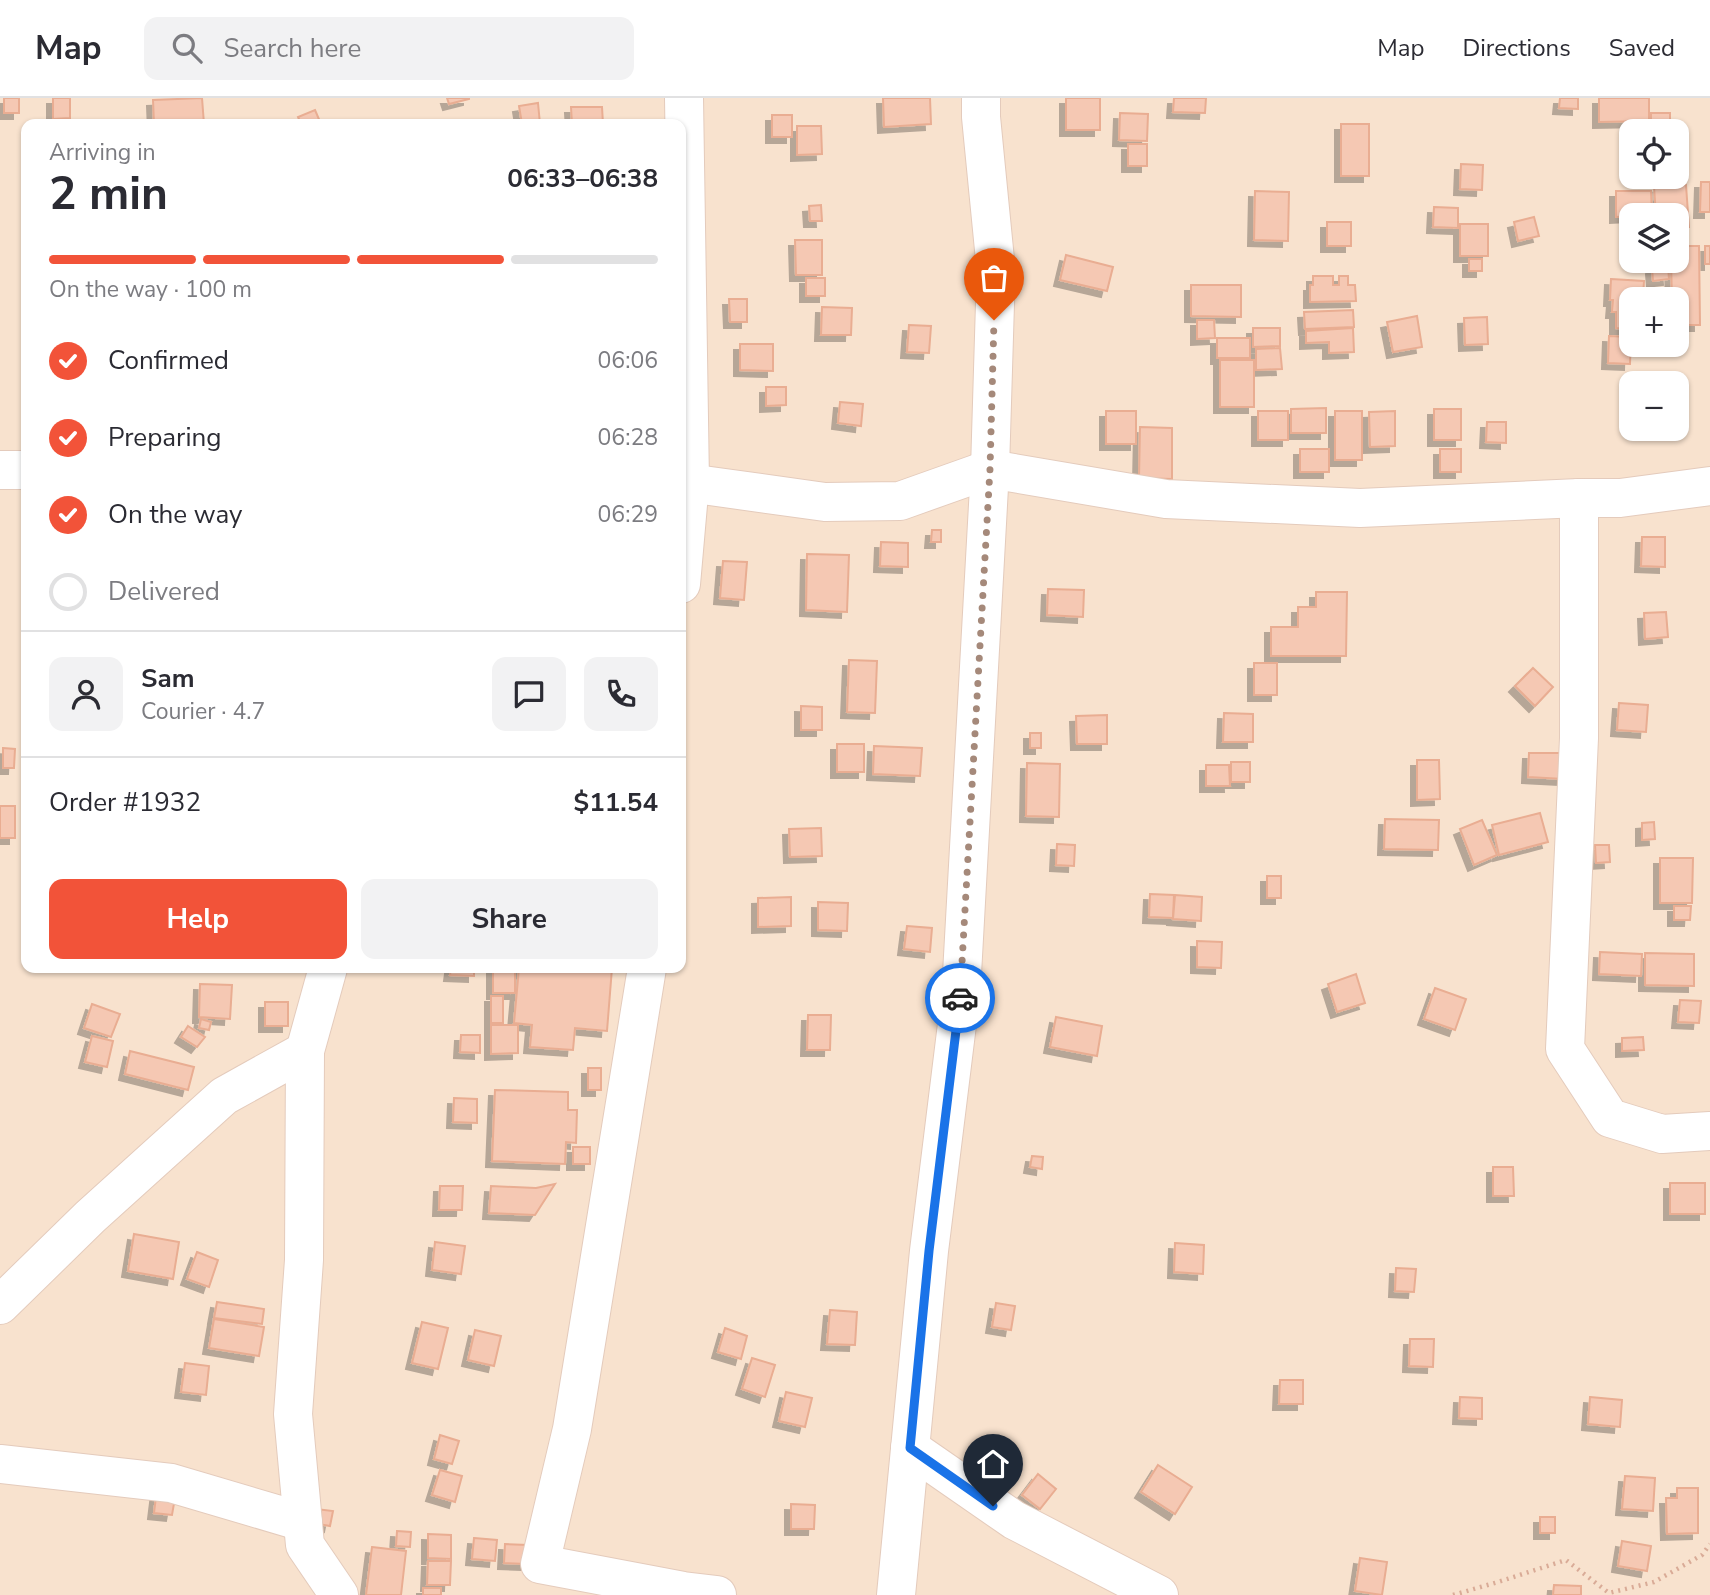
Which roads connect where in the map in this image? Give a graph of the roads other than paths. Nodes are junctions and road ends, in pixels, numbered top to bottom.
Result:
1 (684, 98) edge
2 (981, 98) edge
3 (684, 119) edge
4 (990, 469) junction
5 (0, 470) edge
6 (21, 470) edge
7 (686, 482) edge
8 (1710, 486) edge
9 (1578, 498) junction
10 (327, 973) edge
11 (646, 973) edge
12 (306, 1051) junction
13 (1710, 1131) edge
14 (0, 1304) edge
15 (910, 1448) junction
16 (0, 1464) edge
17 (303, 1522) junction
18 (338, 1595) edge
19 (717, 1595) edge
20 (896, 1595) edge
21 (1159, 1595) edge

1 - 3 street
2 - 4 street
4 - 7 street
4 - 9 street
4 - 15 street
5 - 6 street
8 - 9 street
9 - 13 street
10 - 12 street
11 - 19 street
12 - 14 street
12 - 17 street
15 - 20 street
15 - 21 street
16 - 17 street
17 - 18 street

